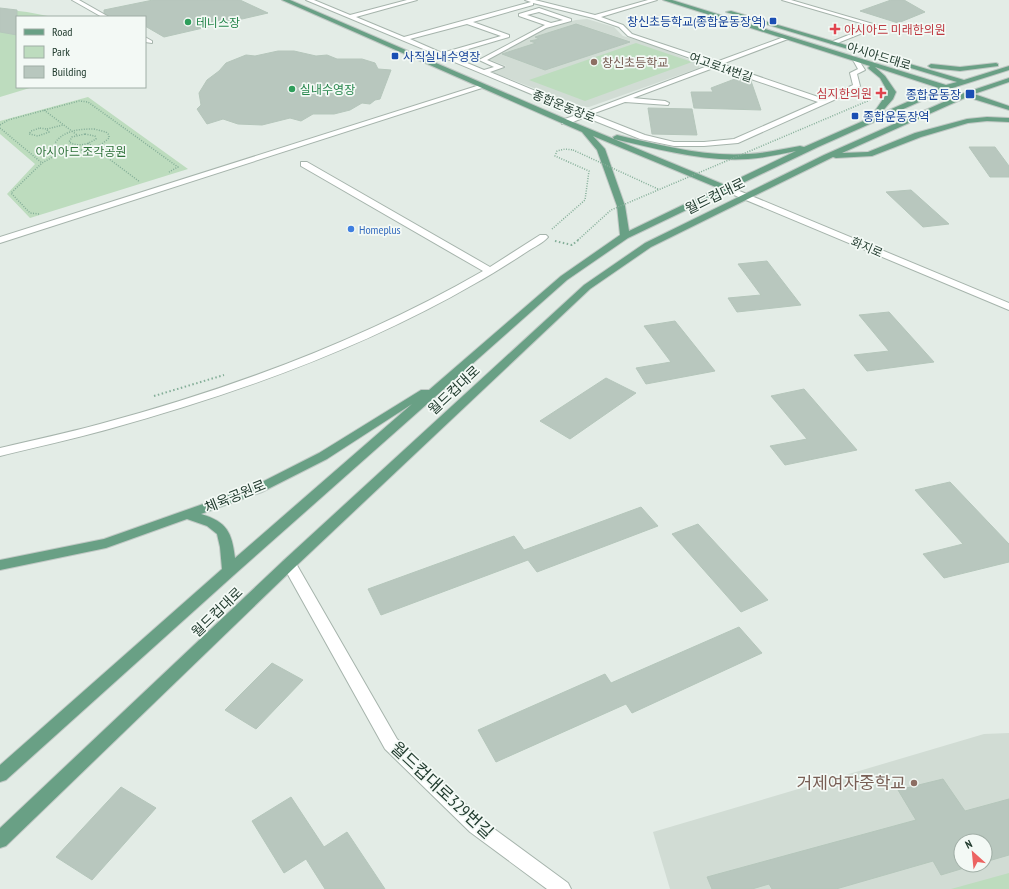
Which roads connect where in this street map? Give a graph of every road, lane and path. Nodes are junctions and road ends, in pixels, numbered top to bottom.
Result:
1 (75, 0) edge
2 (285, 0) edge
3 (298, 0) edge
4 (309, 0) edge
5 (414, 0) edge
6 (528, 0) edge
7 (654, 0) edge
8 (785, 0) edge
9 (672, 1) edge
10 (536, 3) junction
11 (302, 7) junction
12 (720, 9) dead end
13 (104, 16) edge
14 (349, 16) junction
15 (595, 17) junction
16 (468, 22) junction
17 (551, 25) junction
18 (786, 38) junction
19 (404, 40) junction
20 (833, 43) junction
21 (872, 54) junction
22 (442, 55) junction
23 (856, 60) junction
24 (1009, 63) edge
25 (715, 65) junction
26 (1009, 68) edge
27 (484, 72) junction
28 (1009, 80) edge
29 (964, 82) junction
30 (483, 86) junction
31 (944, 88) junction
32 (972, 93) junction
33 (622, 100) junction
34 (870, 100) dead end
35 (825, 102) junction
36 (665, 103) dead end
37 (995, 103) junction
38 (1009, 108) edge
39 (44, 110) junction
40 (585, 114) junction
41 (1009, 120) edge
42 (871, 121) junction
43 (565, 122) junction
44 (64, 125) junction
45 (0, 126) edge
46 (582, 128) junction
47 (47, 129) junction
48 (72, 131) junction
49 (77, 135) junction
50 (88, 143) junction
51 (815, 145) junction
52 (94, 148) junction
53 (66, 150) junction
54 (827, 157) junction
55 (42, 163) junction
56 (304, 164) dead end
57 (163, 175) dead end
58 (133, 185) dead end
59 (726, 188) junction
60 (659, 189) junction
61 (747, 197) junction
62 (621, 206) junction
63 (39, 214) dead end
64 (625, 236) junction
65 (543, 237) junction
66 (0, 240) edge
67 (490, 271) junction
68 (1009, 307) edge
69 (228, 373) dead end
70 (450, 377) junction
71 (154, 396) dead end
72 (0, 452) edge
73 (188, 515) junction
74 (289, 564) junction
75 (0, 565) edge
76 (229, 571) junction
77 (0, 775) edge
78 (0, 840) edge
79 (562, 889) edge

1 - 13 street
2 - 11 main road, 종합운동장로
3 - 11 main road
4 - 14 street, 종합운동장로
5 - 14 street
6 - 10 street, 여고로14번길
7 - 15 street
8 - 20 street
9 - 18 main road, 아시아드대로
10 - 15 street, 여고로14번길
10 - 16 street
11 - 30 main road, 종합운동장로
12 - 20 main road, 아시아드대로
14 - 19 street, 종합운동장로
15 - 25 street, 여고로14번길
16 - 19 street
16 - 22 street
17 - 17 street
17 - 27 street
18 - 23 main road, 아시아드대로
18 - 25 street
19 - 22 street, 종합운동장로
20 - 21 main road, 아시아드대로
21 - 24 main road
21 - 29 main road, 아시아드대로
22 - 27 street, 종합운동장로
23 - 31 main road, 아시아드대로
23 - 35 street, 종합운동장로
23 - 42 main road
25 - 33 street
25 - 35 street, 여고로14번길
26 - 29 main road, 월드컵대로
27 - 40 street, 종합운동장로
28 - 32 main road, 월드컵대로
29 - 31 main road, 월드컵대로
29 - 32 main road, 아시아드대로
30 - 43 main road, 종합운동장로
30 - 66 street
31 - 32 main road, 아시아드대로
31 - 42 main road, 월드컵대로
32 - 37 main road, 아시아드대로
32 - 37 main road, 아시아드대로
32 - 54 main road, 월드컵대로
33 - 36 street
33 - 40 street
34 - 60 path, bridge
35 - 40 street, 종합운동장로
37 - 38 main road, 아시아드대로
39 - 44 path
39 - 45 path
39 - 57 path
40 - 43 street
41 - 54 main road
42 - 51 main road, 월드컵대로
43 - 46 main road, 종합운동장로
44 - 47 path
44 - 48 path
45 - 55 path
46 - 51 main road
46 - 59 main road, 종합운동장로
46 - 62 main road
47 - 47 path
48 - 49 path
48 - 52 path
48 - 53 path
49 - 50 path
49 - 50 path
50 - 52 path
51 - 59 main road, 월드컵대로
52 - 53 path
52 - 58 path
53 - 55 path
54 - 61 main road, 월드컵대로
55 - 63 path
56 - 67 street
59 - 61 street, 화지로
59 - 64 main road, 월드컵대로
60 - 62 path, bridge
60 - 65 path, bridge
61 - 68 street, 화지로
61 - 74 main road, 월드컵대로
62 - 64 main road
62 - 65 path, bridge
64 - 70 main road, 월드컵대로
65 - 67 street
67 - 72 street
69 - 71 path
70 - 73 main road, 체육공원로
70 - 76 main road, 월드컵대로
73 - 75 main road, 체육공원로
73 - 76 main road
74 - 78 main road, 월드컵대로
74 - 79 street, 월드컵대로329번길
76 - 77 main road, 월드컵대로

